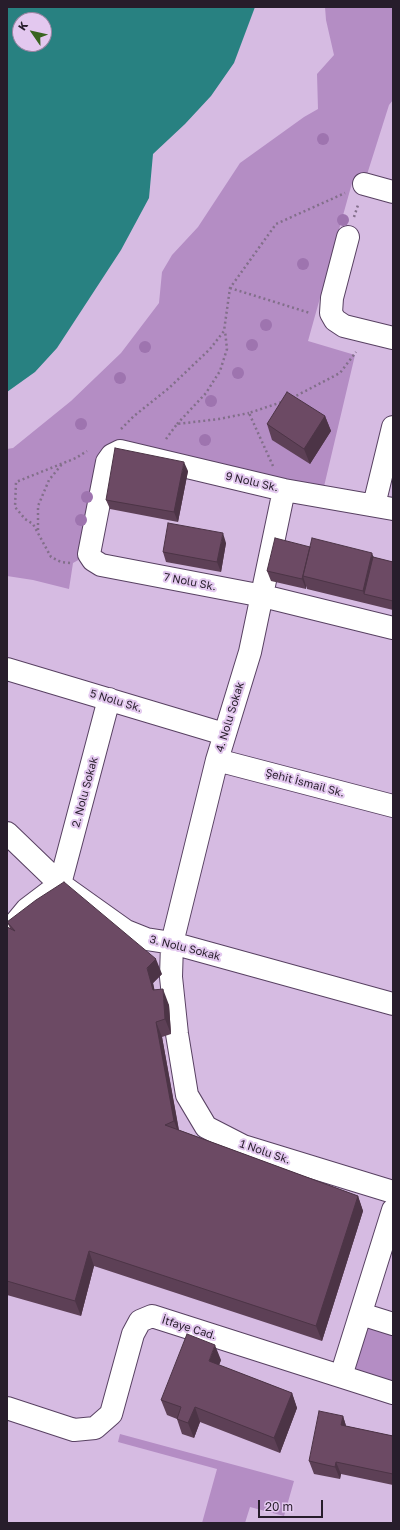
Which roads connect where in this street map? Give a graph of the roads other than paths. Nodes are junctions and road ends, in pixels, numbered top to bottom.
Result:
1 (364, 184) road end
2 (393, 192) edge
3 (348, 237) road end
4 (393, 338) edge
5 (393, 427) edge
6 (284, 490) junction
7 (384, 507) edge
8 (89, 554) joint
9 (263, 596) junction
10 (393, 628) edge
11 (7, 669) edge
12 (109, 699) junction
13 (224, 734) junction
14 (217, 760) junction
15 (393, 806) edge
16 (12, 845) edge
17 (60, 884) junction
18 (7, 933) edge
19 (172, 943) junction
20 (393, 1004) edge
21 (393, 1192) edge
22 (393, 1210) edge
23 (361, 1314) junction
24 (393, 1324) edge
25 (341, 1376) junction
26 (393, 1393) edge
27 (7, 1408) edge

1 - 2 street
3 - 4 street
5 - 7 street
6 - 7 street, 9 Nolu Sk.
6 - 8 street, 9 Nolu Sk.
6 - 9 street, 4. Nolu Sokak
8 - 9 street, 7 Nolu Sk.
9 - 10 street, 7 Nolu Sk.
9 - 13 street, 4. Nolu Sokak
11 - 12 street, 5 Nolu Sk.
12 - 13 street, 5 Nolu Sk.
12 - 17 street, 2. Nolu Sokak
13 - 14 street, 4. Nolu Sokak
14 - 15 street, Şehit İsmail Sk.
14 - 19 street, 4. Nolu Sokak
16 - 17 street, 3. Nolu Sokak
17 - 18 street
17 - 19 street, 3. Nolu Sokak
19 - 20 street, 3. Nolu Sokak
19 - 21 street, 1 Nolu Sk.
22 - 23 street
23 - 24 street
23 - 25 street
25 - 26 street, İtfaye Cad.
25 - 27 street, İtfaye Cad.

